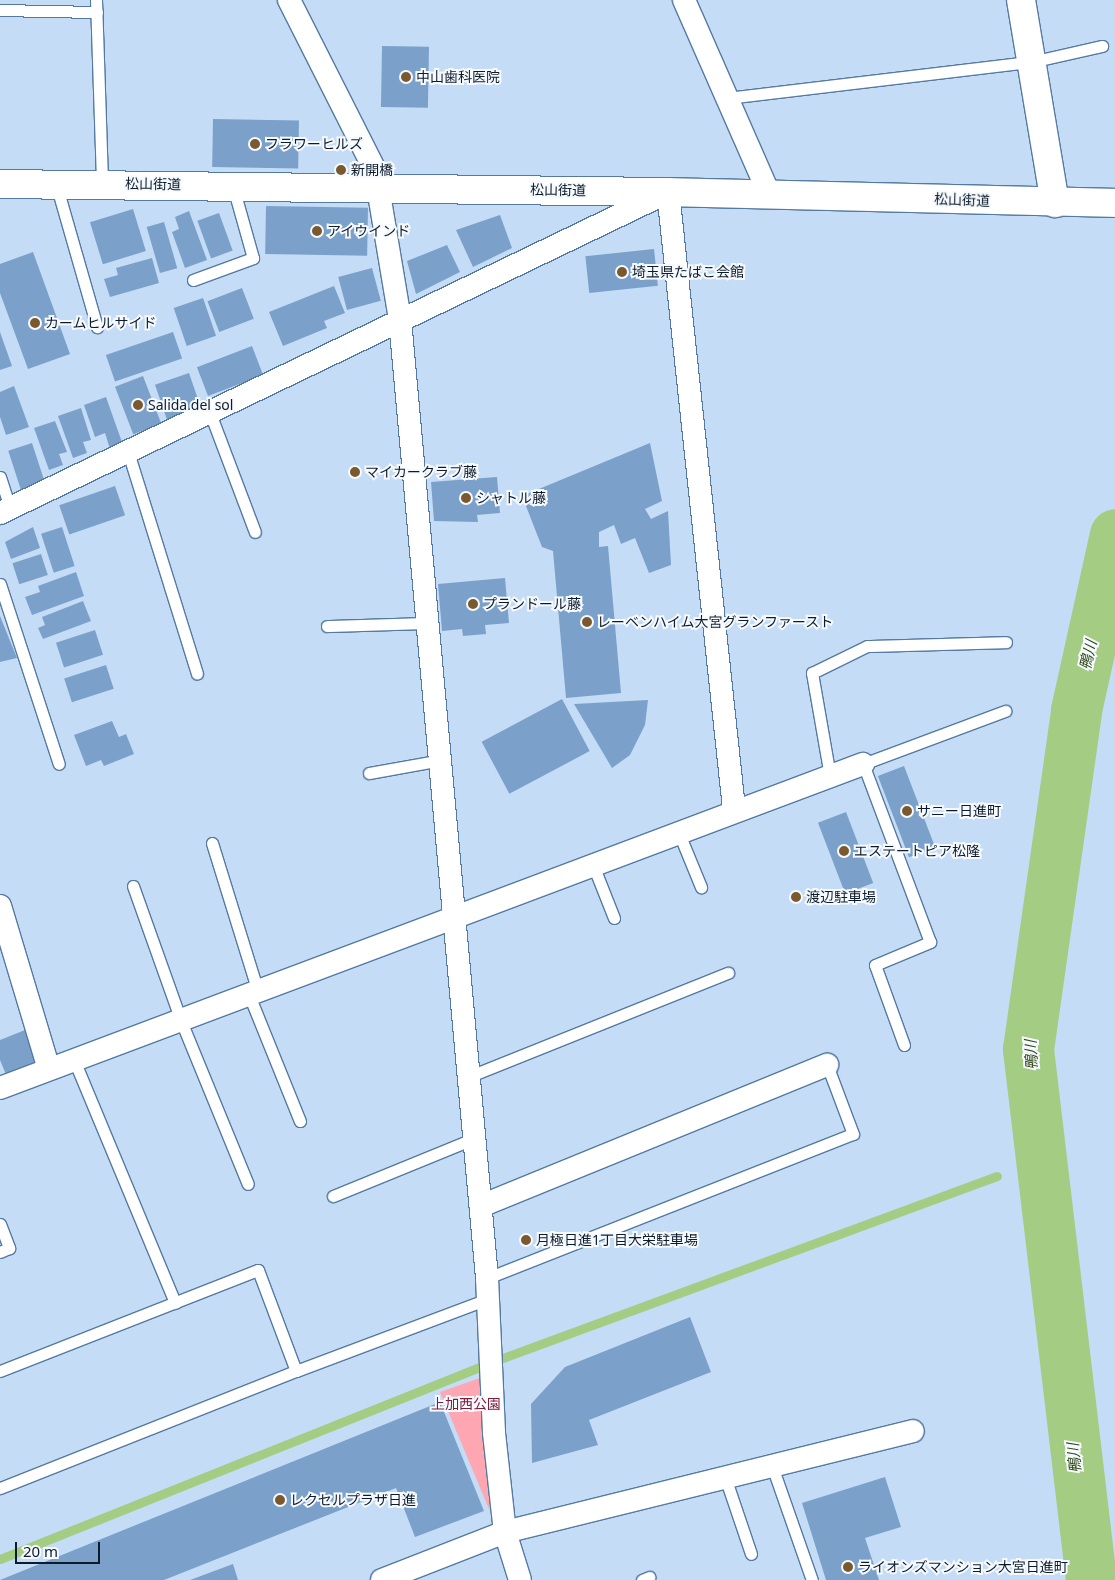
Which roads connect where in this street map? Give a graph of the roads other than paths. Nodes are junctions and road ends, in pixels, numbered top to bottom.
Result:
1 (96, 0) edge
2 (288, 0) edge
3 (684, 0) edge
4 (1021, 0) edge
5 (0, 10) edge
6 (97, 12) junction
7 (1102, 46) dead end
8 (1031, 62) junction
9 (727, 98) junction
10 (0, 184) edge
11 (56, 184) junction
12 (102, 184) junction
13 (233, 185) junction
14 (378, 187) junction
15 (668, 192) junction
16 (769, 194) junction
17 (1055, 203) junction
18 (1115, 203) edge
19 (193, 280) dead end
20 (400, 320) junction
21 (97, 327) dead end
22 (210, 413) junction
23 (128, 452) junction
24 (0, 477) edge
25 (5, 511) edge
26 (255, 532) dead end
27 (0, 584) edge
28 (428, 623) junction
29 (326, 626) dead end
30 (1006, 642) dead end
31 (198, 674) dead end
32 (1005, 711) dead end
33 (441, 760) junction
34 (59, 764) dead end
35 (862, 764) junction
36 (369, 773) dead end
37 (830, 776) junction
38 (734, 809) junction
39 (678, 831) junction
40 (212, 843) dead end
41 (593, 865) junction
42 (133, 886) dead end
43 (702, 887) dead end
44 (0, 906) edge
45 (614, 918) dead end
46 (456, 919) junction
47 (728, 973) dead end
48 (254, 994) junction
49 (181, 1021) junction
50 (904, 1045) dead end
51 (74, 1060) junction
52 (827, 1065) joint
53 (49, 1069) junction
54 (470, 1076) junction
55 (0, 1088) edge
56 (300, 1121) dead end
57 (475, 1138) junction
58 (248, 1184) dead end
59 (333, 1196) dead end
60 (481, 1206) junction
61 (0, 1224) edge
62 (0, 1252) edge
63 (488, 1289) junction
64 (175, 1303) junction
65 (0, 1371) edge
66 (296, 1371) junction
67 (913, 1431) dead end
68 (772, 1466) junction
69 (724, 1478) junction
70 (0, 1488) edge
71 (505, 1532) junction
72 (751, 1554) dead end
73 (382, 1580) edge
74 (520, 1580) edge
75 (812, 1580) edge

1 - 6 lane
2 - 14 street
3 - 9 street
4 - 8 main road
5 - 6 lane
6 - 12 lane
7 - 8 lane
8 - 9 lane
8 - 17 main road
9 - 16 street
10 - 11 main road, 松山街道
11 - 12 main road, 松山街道
11 - 21 lane
12 - 13 main road, 松山街道
13 - 14 main road, 松山街道
13 - 19 lane
14 - 15 main road, 松山街道
14 - 20 street
15 - 16 main road, 松山街道
15 - 20 street
15 - 38 street
16 - 17 main road, 松山街道
17 - 18 main road, 松山街道
20 - 22 street
20 - 28 street
22 - 23 street
22 - 26 lane
23 - 25 street
23 - 31 lane
24 - 25 lane
27 - 34 lane
28 - 29 lane
28 - 33 street
30 - 37 lane
32 - 35 lane
33 - 36 lane
33 - 46 street
35 - 37 street
35 - 50 lane
37 - 38 street
38 - 39 street
39 - 41 street
39 - 43 lane
40 - 48 lane
41 - 45 lane
41 - 46 street
42 - 49 lane
44 - 53 street
46 - 48 street
46 - 54 street
47 - 54 lane
48 - 49 street
48 - 56 lane
49 - 51 street
49 - 58 lane
51 - 53 street
51 - 64 lane
52 - 60 street
52 - 63 lane
53 - 55 street
54 - 57 street
57 - 59 lane
57 - 60 street
60 - 63 street
61 - 62 lane
63 - 66 lane
63 - 71 street
64 - 65 lane
64 - 66 lane
66 - 70 lane
67 - 68 street
68 - 69 street
68 - 75 lane
69 - 71 street
69 - 72 lane
71 - 73 street
71 - 74 street

